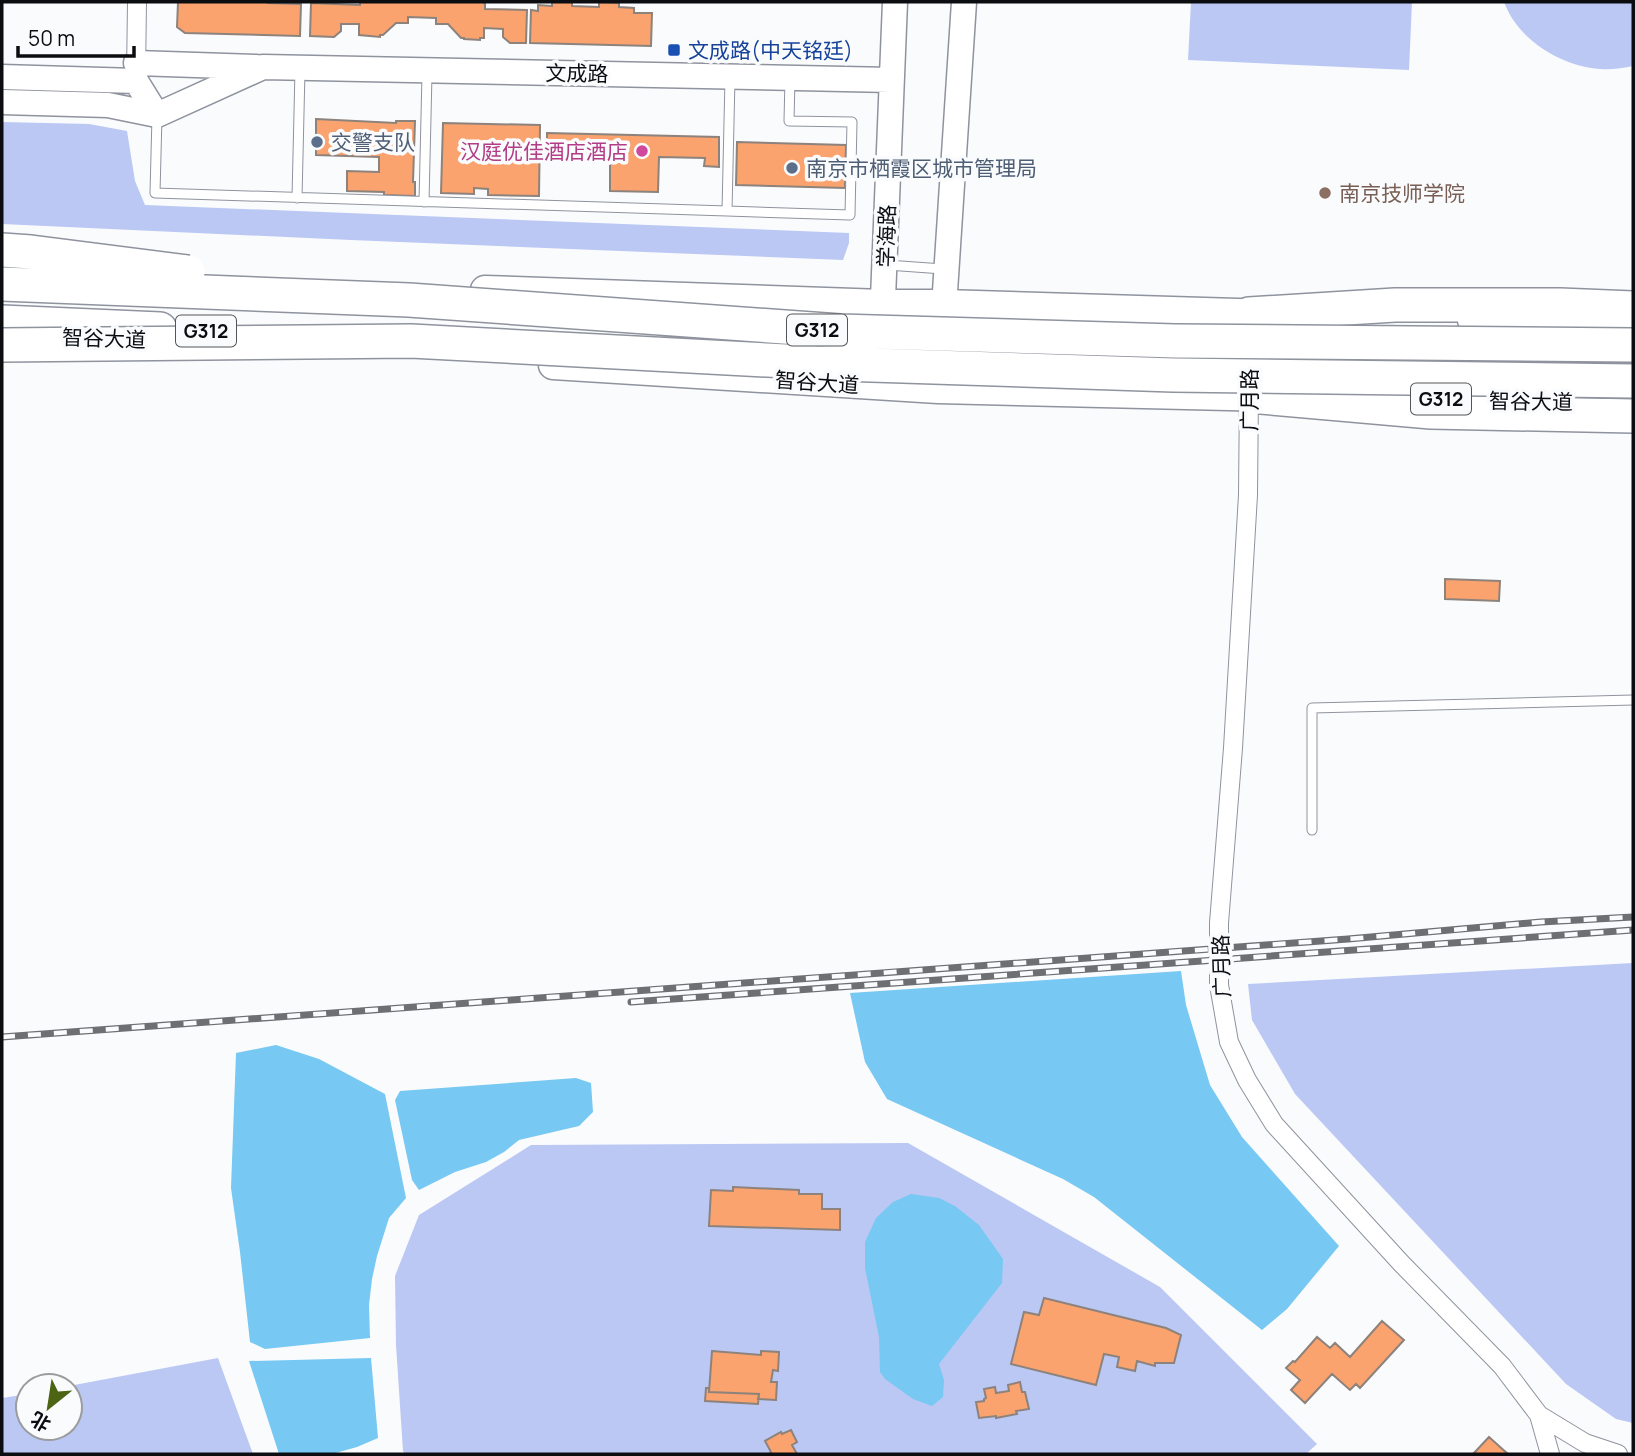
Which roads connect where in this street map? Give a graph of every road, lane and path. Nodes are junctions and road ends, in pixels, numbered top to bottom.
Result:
1 (137, 2) edge
2 (895, 2) edge
3 (964, 2) edge
4 (263, 67) junction
5 (300, 67) junction
6 (427, 70) junction
7 (136, 72) junction
8 (730, 76) junction
9 (2, 78) edge
10 (790, 78) junction
11 (891, 80) junction
12 (2, 102) edge
13 (157, 115) junction
14 (297, 198) junction
15 (424, 202) junction
16 (727, 211) junction
17 (2, 250) edge
18 (886, 264) junction
19 (2, 269) edge
20 (947, 269) junction
21 (2, 284) edge
22 (409, 300) junction
23 (883, 304) junction
24 (944, 304) junction
25 (1633, 308) edge
26 (1248, 314) junction
27 (2, 322) edge
28 (1633, 326) edge
29 (2, 335) edge
30 (411, 341) junction
31 (2, 345) edge
32 (1633, 345) edge
33 (1633, 381) edge
34 (879, 386) junction
35 (939, 389) junction
36 (1249, 396) junction
37 (1633, 402) edge
38 (1633, 416) edge
39 (1633, 700) edge
40 (1312, 830) dead end
41 (1539, 1415) junction
42 (1550, 1454) edge
43 (1618, 1454) edge

1 - 7 street
2 - 11 street, 学海路
3 - 20 street
4 - 5 street, 文成路
4 - 7 street, 文成路
4 - 13 street, 文成路
5 - 6 street, 文成路
5 - 14 lane
6 - 8 street, 文成路
6 - 15 lane
7 - 9 street, 文成路
7 - 13 street
8 - 10 street, 文成路
8 - 16 lane
10 - 11 street, 文成路
10 - 16 lane
11 - 18 street, 学海路
12 - 13 street
13 - 14 lane
14 - 15 lane
15 - 16 lane
17 - 22 highway, bridge
18 - 20 lane
18 - 23 street, 学海路
19 - 23 main road, G312
20 - 24 street
21 - 22 highway, G312, bridge
22 - 32 highway, G312, bridge
23 - 24 main road, G312
23 - 34 street, 学海路
24 - 26 main road, G312
24 - 35 street
25 - 26 highway
26 - 28 main road, G312
26 - 36 street, 广月路
27 - 30 highway, 智谷大道 / G312, bridge
29 - 34 main road, 智谷大道 / G312
30 - 31 highway, bridge
30 - 33 highway, 智谷大道 / G312, bridge
34 - 35 main road, 智谷大道 / G312
35 - 36 main road, 智谷大道 / G312
36 - 37 main road, 智谷大道 / G312
36 - 38 highway
36 - 41 street, 广月路
39 - 40 lane
41 - 42 street
41 - 43 street, 广月路

